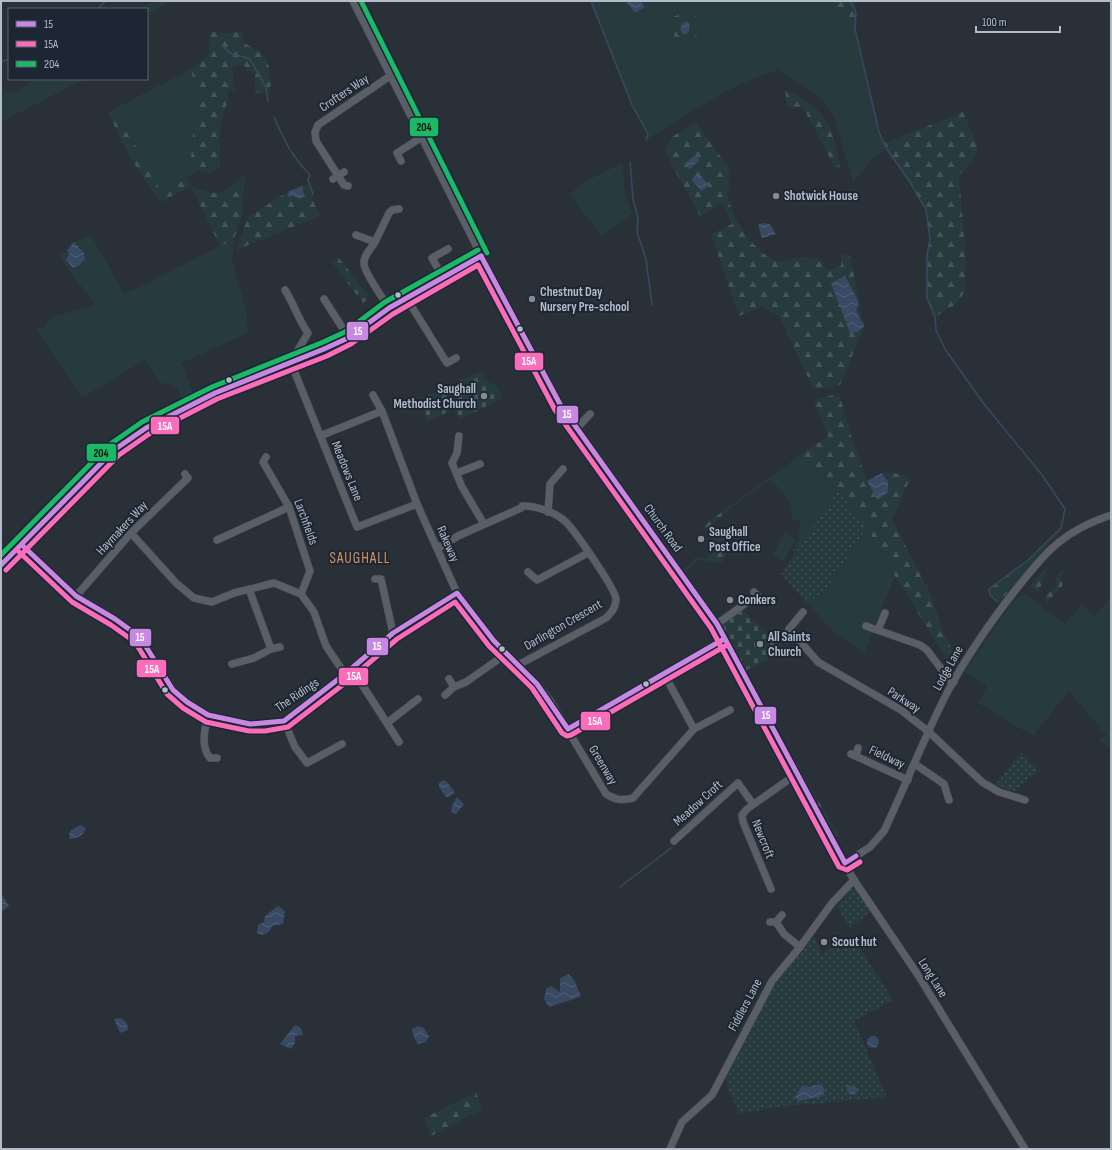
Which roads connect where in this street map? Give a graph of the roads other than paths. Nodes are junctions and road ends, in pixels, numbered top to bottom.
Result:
1 (353, 1) edge
2 (390, 76) junction
3 (422, 137) junction
4 (402, 162) dead end
5 (344, 186) dead end
6 (386, 205) dead end
7 (356, 235) dead end
8 (375, 242) junction
9 (448, 249) dead end
10 (481, 256) junction
11 (442, 276) junction
12 (285, 290) dead end
13 (324, 299) dead end
14 (407, 299) junction
15 (389, 308) junction
16 (349, 338) junction
17 (302, 358) junction
18 (456, 358) dead end
19 (291, 363) junction
20 (374, 395) dead end
21 (382, 411) junction
22 (590, 414) dead end
23 (577, 428) junction
24 (320, 436) junction
25 (459, 436) dead end
26 (262, 461) dead end
27 (480, 464) dead end
28 (563, 470) dead end
29 (456, 471) junction
30 (188, 478) dead end
31 (417, 504) junction
32 (289, 507) junction
33 (548, 512) junction
34 (1111, 515) edge
35 (484, 524) junction
36 (131, 533) junction
37 (217, 540) dead end
38 (22, 545) junction
39 (436, 546) junction
40 (588, 553) junction
41 (1, 565) edge
42 (528, 572) dead end
43 (381, 578) dead end
44 (249, 589) junction
45 (457, 593) junction
46 (301, 594) junction
47 (76, 596) junction
48 (757, 596) dead end
49 (803, 612) dead end
50 (885, 613) dead end
51 (716, 624) junction
52 (866, 626) dead end
53 (878, 630) junction
54 (393, 633) junction
55 (724, 639) junction
56 (280, 647) dead end
57 (271, 648) junction
58 (506, 654) junction
59 (232, 664) dead end
60 (520, 667) junction
61 (352, 669) junction
62 (345, 674) junction
63 (664, 674) junction
64 (448, 679) dead end
65 (954, 682) junction
66 (454, 687) junction
67 (445, 695) dead end
68 (418, 699) dead end
69 (730, 710) dead end
70 (208, 715) junction
71 (284, 721) junction
72 (387, 723) junction
73 (568, 729) junction
74 (694, 729) junction
75 (929, 732) junction
76 (399, 742) dead end
77 (340, 747) dead end
78 (858, 748) dead end
79 (211, 760) dead end
80 (915, 764) junction
81 (795, 775) junction
82 (908, 780) junction
83 (949, 800) dead end
84 (1025, 800) dead end
85 (753, 804) junction
86 (819, 820) joint
87 (674, 841) dead end
88 (845, 863) junction
89 (854, 880) junction
90 (771, 889) dead end
91 (782, 915) dead end
92 (800, 947) junction
93 (670, 1149) edge
94 (1025, 1149) edge

1 - 2 street, Church Road
2 - 3 street, Church Road
2 - 5 street, Crofters Way
3 - 4 street
3 - 10 street, Church Road
6 - 8 street
7 - 8 street
8 - 15 street
9 - 11 street
10 - 11 street
10 - 23 street, Church Road
11 - 14 street
12 - 17 street
13 - 16 street
14 - 15 street
14 - 18 street
15 - 16 street
16 - 17 street
17 - 19 street
19 - 24 street, Meadows Lane
19 - 38 street
20 - 21 street, Rakeway
21 - 24 street
21 - 31 street, Rakeway
22 - 23 street
23 - 51 street, Church Road
24 - 31 street, Meadows Lane
25 - 29 street
26 - 32 street, Larchfields
27 - 29 street
28 - 33 street
29 - 35 street
30 - 36 street, Haymakers Way
31 - 39 street, Rakeway
32 - 37 street
32 - 46 street, Larchfields
33 - 35 street, Darlington Crescent
33 - 40 street, Darlington Crescent
34 - 65 street, Lodge Lane
35 - 39 street, Darlington Crescent
36 - 44 street
36 - 47 street, Haymakers Way
38 - 41 street
38 - 47 street, The Ridings
39 - 45 street, Rakeway
40 - 42 street
40 - 60 street, Darlington Crescent
43 - 54 street
44 - 46 street
44 - 57 street
45 - 54 street, The Ridings
45 - 58 street, Rakeway
46 - 62 street
47 - 70 street, The Ridings
48 - 51 street
49 - 75 street, Parkway
50 - 53 street
51 - 55 street, Church Road
52 - 53 street
53 - 65 street
54 - 61 street, The Ridings
55 - 63 street
55 - 81 street, Church Road
56 - 57 street
57 - 59 street
58 - 60 street, Rakeway
58 - 66 street
60 - 73 street, Greenway
61 - 62 street, The Ridings
61 - 72 street
62 - 71 street, The Ridings
63 - 73 street
63 - 74 street
64 - 66 street
65 - 75 street, Lodge Lane
66 - 67 street
68 - 72 street
69 - 74 street, Greenway
70 - 71 street, The Ridings
70 - 79 street
71 - 77 street
72 - 76 street
73 - 74 street, Greenway
75 - 80 street, Lodge Lane
75 - 84 street, Parkway
78 - 82 street, Fieldway
80 - 82 street, Lodge Lane
80 - 83 street
81 - 85 street, Newcroft
81 - 86 street, Church Road
82 - 88 street, Lodge Lane
85 - 87 street, Meadow Croft
85 - 90 street, Newcroft
86 - 88 street, Long Lane
88 - 89 street, Long Lane
89 - 92 street, Fiddlers Lane
89 - 94 street, Long Lane
91 - 92 street
92 - 93 street, Fiddlers Lane

